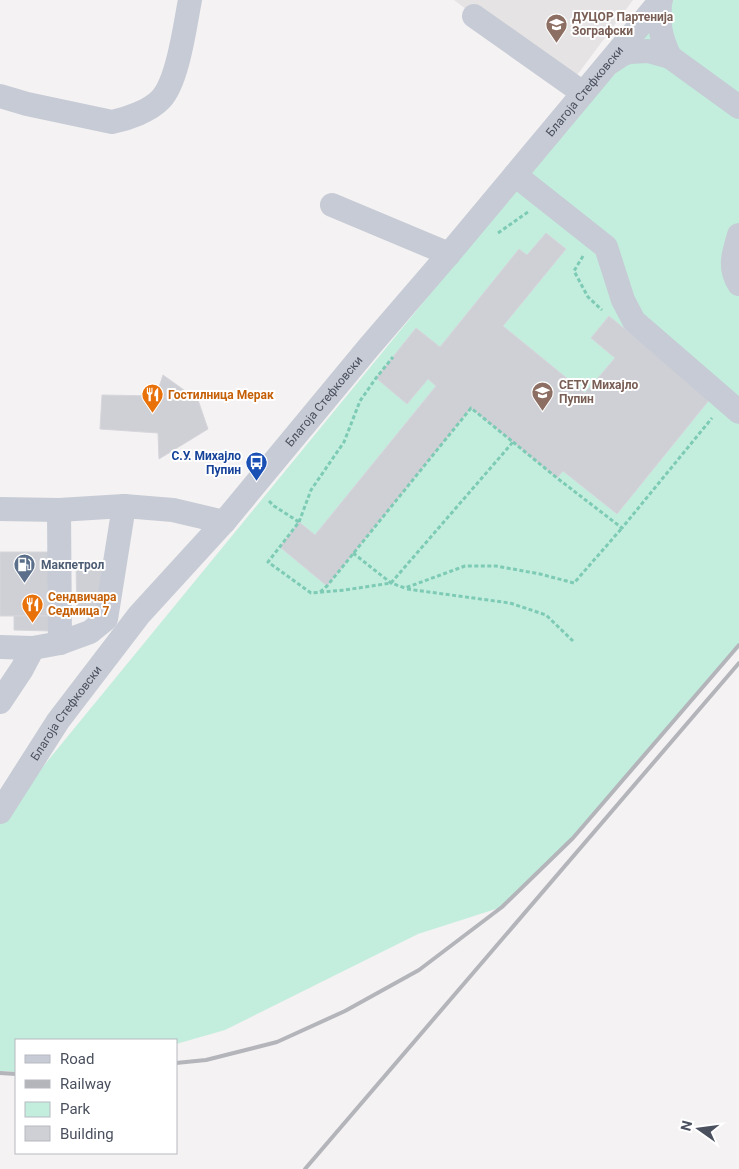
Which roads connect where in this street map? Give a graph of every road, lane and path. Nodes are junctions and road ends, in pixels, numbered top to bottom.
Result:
1 (190, 0) edge
2 (660, 0) edge
3 (474, 16) dead end
4 (670, 57) junction
5 (604, 67) junction
6 (583, 93) junction
7 (0, 96) edge
8 (739, 107) edge
9 (515, 175) junction
10 (332, 204) dead end
11 (528, 212) dead end
12 (496, 234) dead end
13 (739, 234) edge
14 (587, 249) dead end
15 (449, 254) junction
16 (739, 284) edge
17 (609, 316) dead end
18 (393, 356) dead end
19 (739, 412) edge
20 (715, 414) dead end
21 (512, 442) junction
22 (264, 497) dead end
23 (124, 506) junction
24 (0, 509) edge
25 (59, 510) junction
26 (224, 522) junction
27 (300, 522) junction
28 (622, 528) junction
29 (353, 554) junction
30 (390, 583) junction
31 (405, 588) junction
32 (320, 592) junction
33 (573, 641) dead end
34 (60, 643) junction
35 (0, 647) edge
36 (33, 648) junction
37 (0, 702) edge
38 (0, 812) edge

1 - 7 street
2 - 4 street
2 - 5 street, Благоја Стефковски
3 - 6 street
4 - 5 street
4 - 8 street
5 - 6 street, Благоја Стефковски
6 - 9 street, Благоја Стефковски
9 - 15 street, Благоја Стефковски
9 - 19 street
10 - 15 street
11 - 12 path
13 - 16 street
14 - 17 path
15 - 26 street, Благоја Стефковски
18 - 27 path
20 - 28 path
21 - 28 path
21 - 29 path
21 - 30 path
22 - 27 path
23 - 25 street
23 - 26 street
23 - 34 street
24 - 25 street
25 - 34 street
26 - 38 street, Благоја Стефковски
27 - 32 path
28 - 31 path
29 - 30 path
29 - 32 path
30 - 31 path
30 - 32 path
31 - 33 path
34 - 36 street
35 - 36 street
36 - 37 street

